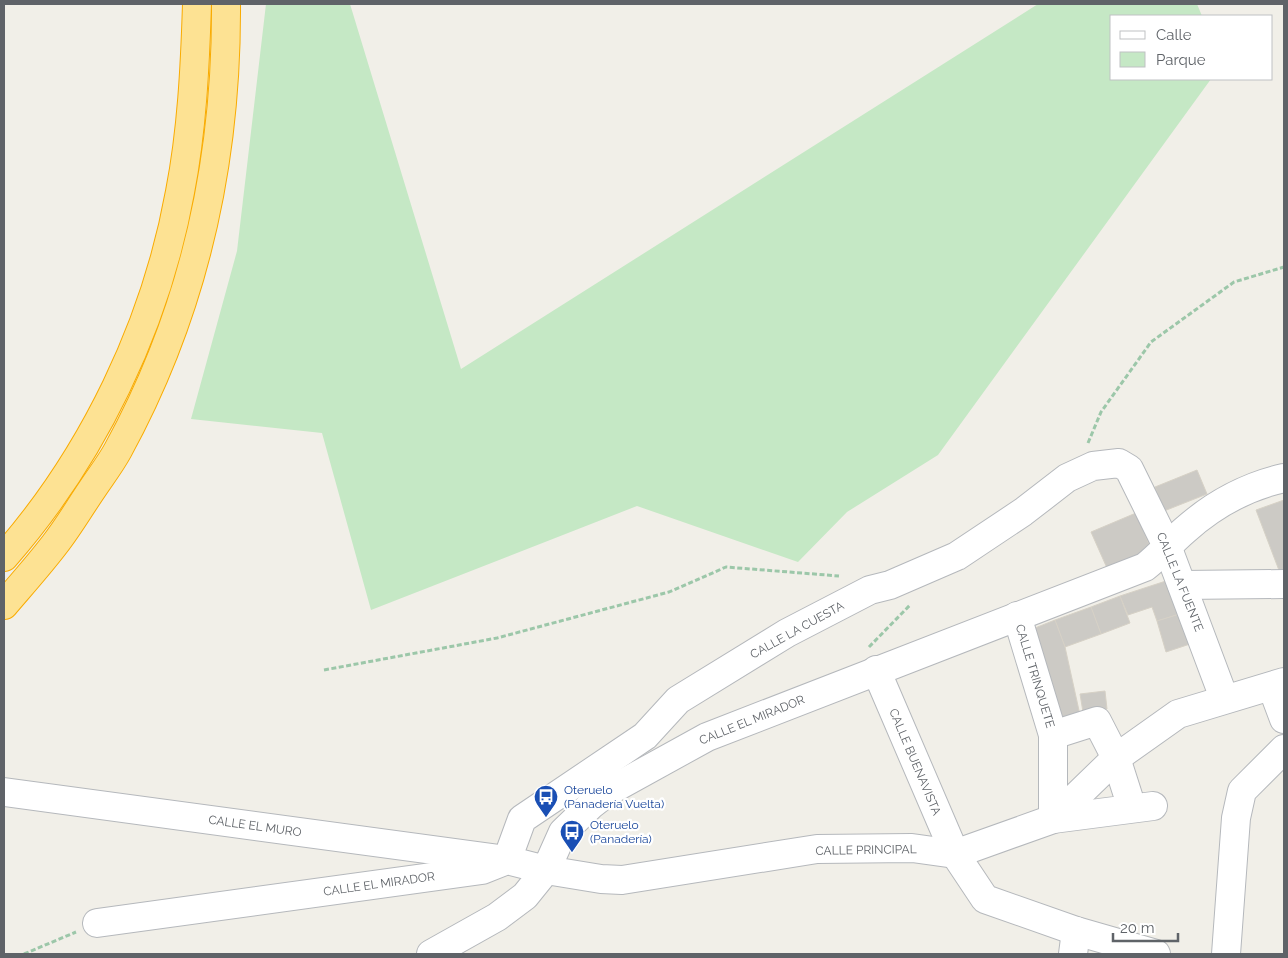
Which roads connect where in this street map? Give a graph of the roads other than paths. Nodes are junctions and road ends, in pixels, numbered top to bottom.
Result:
1 (197, 4) edge
2 (226, 4) edge
3 (1129, 469) joint
4 (1284, 478) edge
5 (1167, 546) junction
6 (4, 557) edge
7 (1284, 584) edge
8 (1182, 585) junction
9 (4, 605) edge
10 (1017, 616) junction
11 (869, 662) junction
12 (1278, 685) edge
13 (1224, 698) junction
14 (1284, 719) edge
15 (1053, 735) junction
16 (1284, 749) edge
17 (1116, 758) junction
18 (4, 792) edge
19 (1053, 819) junction
20 (954, 854) junction
21 (507, 860) junction
22 (546, 870) junction
23 (97, 923) road end
24 (1075, 943) edge
25 (431, 954) edge
26 (1156, 954) edge
27 (1226, 954) edge

1 - 6 highway
2 - 9 highway
3 - 5 street, CALLE LA FUENTE
3 - 21 street, CALLE LA CUESTA
4 - 5 street, CALLE EL MIRADOR
5 - 8 street, CALLE LA FUENTE
5 - 10 street, CALLE EL MIRADOR
7 - 8 street
8 - 13 street, CALLE LA FUENTE
10 - 11 street, CALLE EL MIRADOR
10 - 15 street, CALLE TRINQUETE
11 - 20 street, CALLE BUENAVISTA
11 - 22 street, CALLE EL MIRADOR
12 - 13 street, CALLE PRINCIPAL
12 - 14 street
13 - 17 street, CALLE PRINCIPAL
15 - 17 street
15 - 19 street, CALLE TRINQUETE
16 - 27 street
17 - 19 street, CALLE PRINCIPAL
17 - 19 street
18 - 21 street, CALLE EL MURO
19 - 20 street, CALLE PRINCIPAL
20 - 22 street, CALLE PRINCIPAL
20 - 24 street, CALLE BUENAVISTA
21 - 22 street
21 - 23 street, CALLE EL MIRADOR
22 - 25 street
24 - 26 street, CALLE BUENAVISTA

